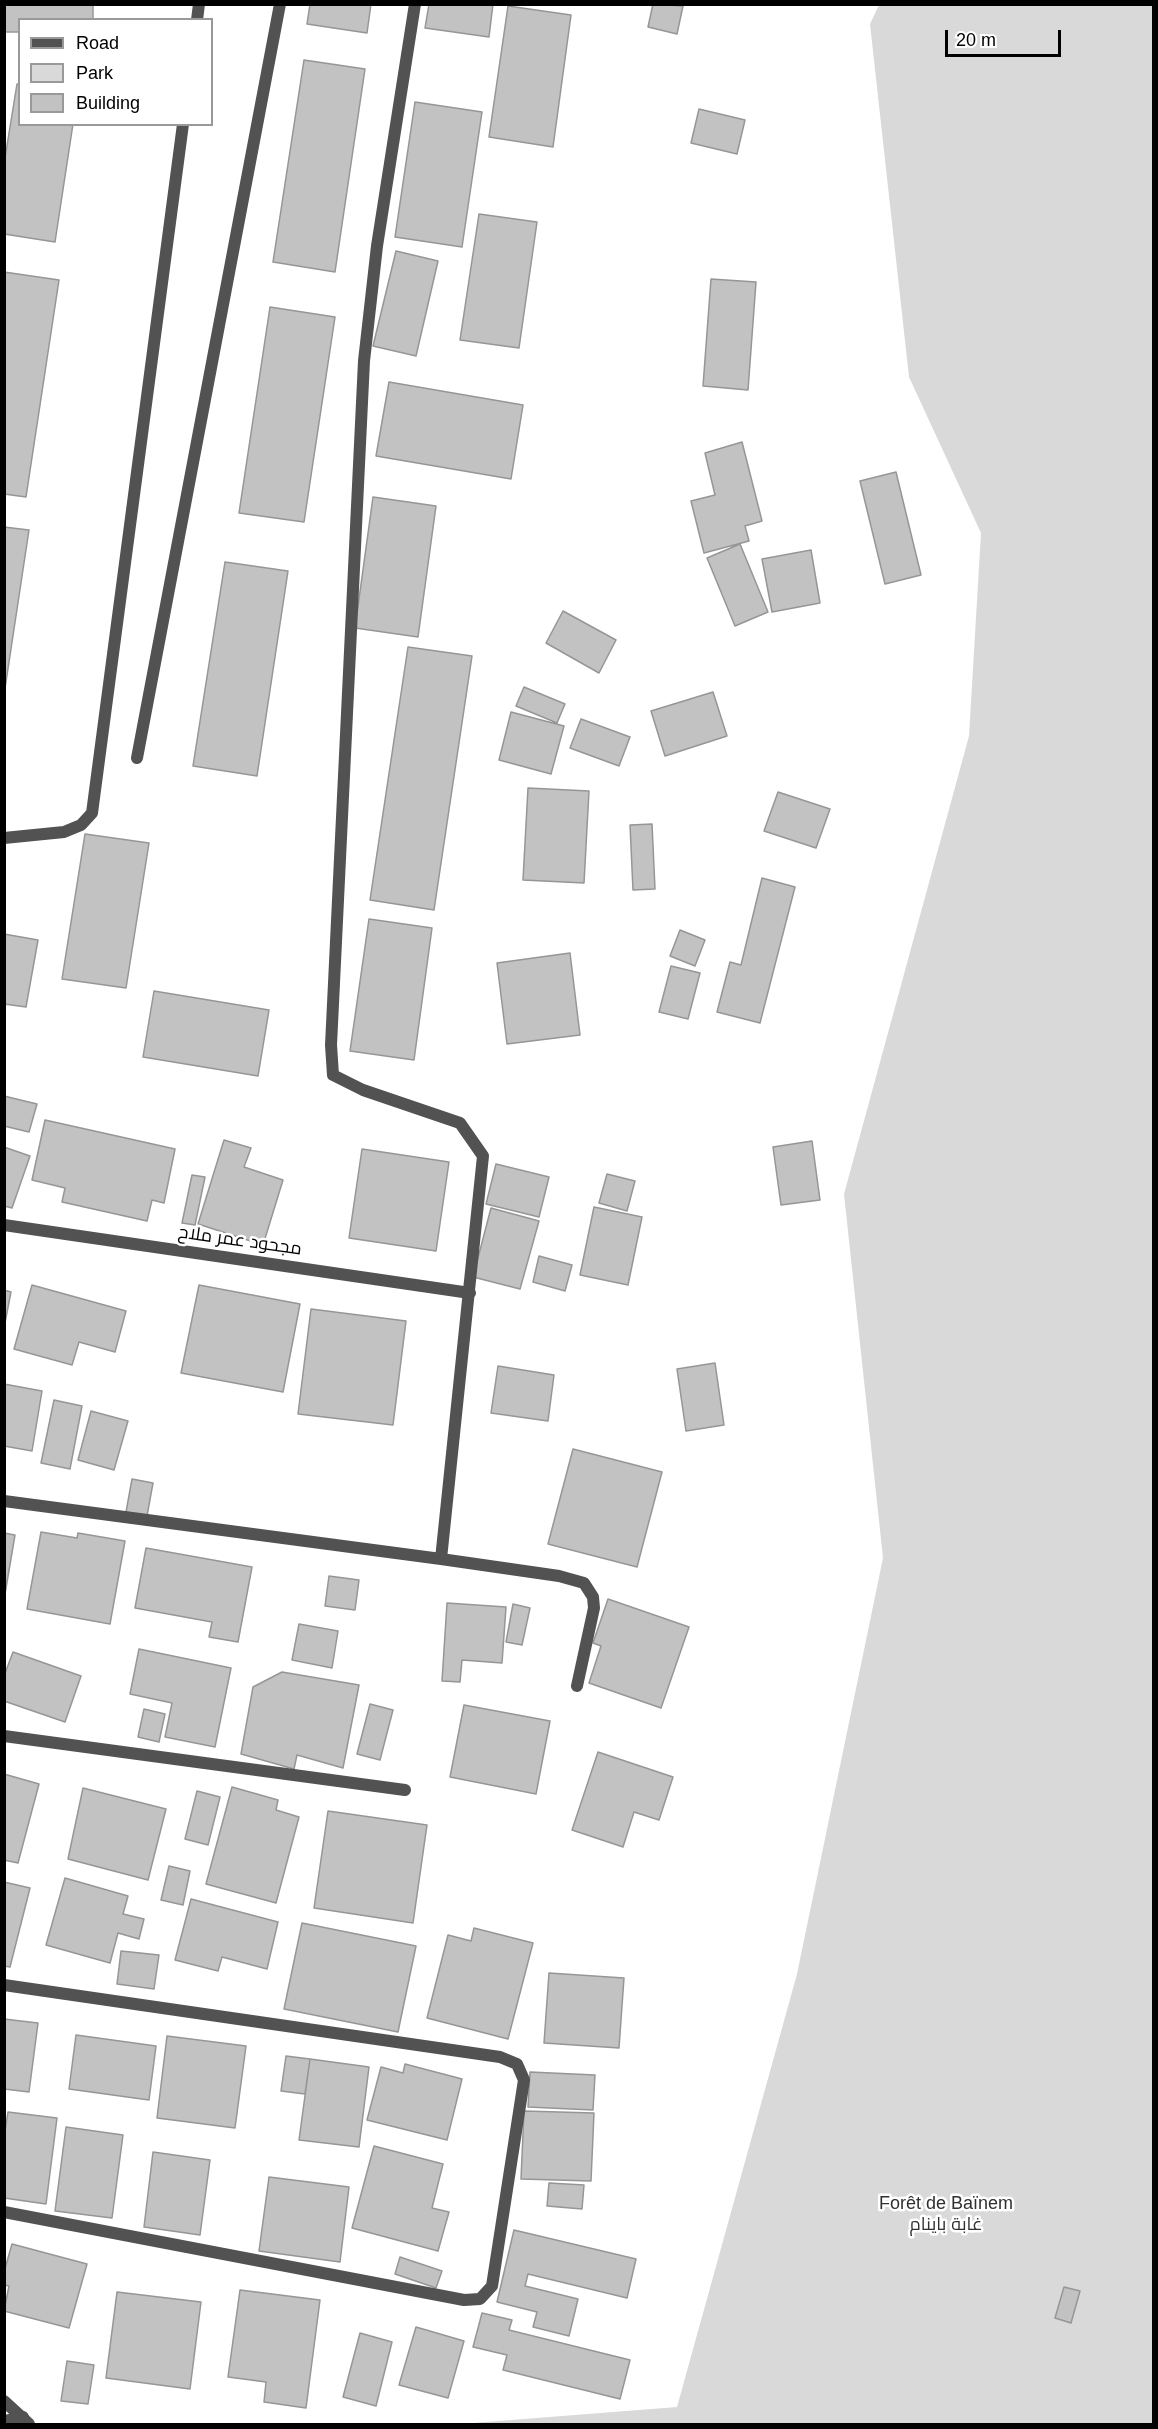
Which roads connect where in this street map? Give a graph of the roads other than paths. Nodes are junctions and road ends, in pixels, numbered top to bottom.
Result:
1 (280, 4) edge
2 (415, 4) edge
3 (183, 126) edge
4 (137, 758) dead end
5 (4, 838) edge
6 (4, 1225) edge
7 (470, 1293) junction
8 (4, 1501) edge
9 (441, 1559) junction
10 (577, 1686) dead end
11 (4, 1736) edge
12 (405, 1790) dead end
13 (4, 1985) edge
14 (4, 2212) edge
15 (4, 2401) edge
16 (4, 2421) edge
17 (26, 2421) edge

1 - 4 street
2 - 7 street
3 - 5 street
6 - 7 street, مجحود عمر ملاح
7 - 9 street
8 - 9 street
9 - 10 street
11 - 12 street
13 - 14 street
15 - 17 street
16 - 17 street

